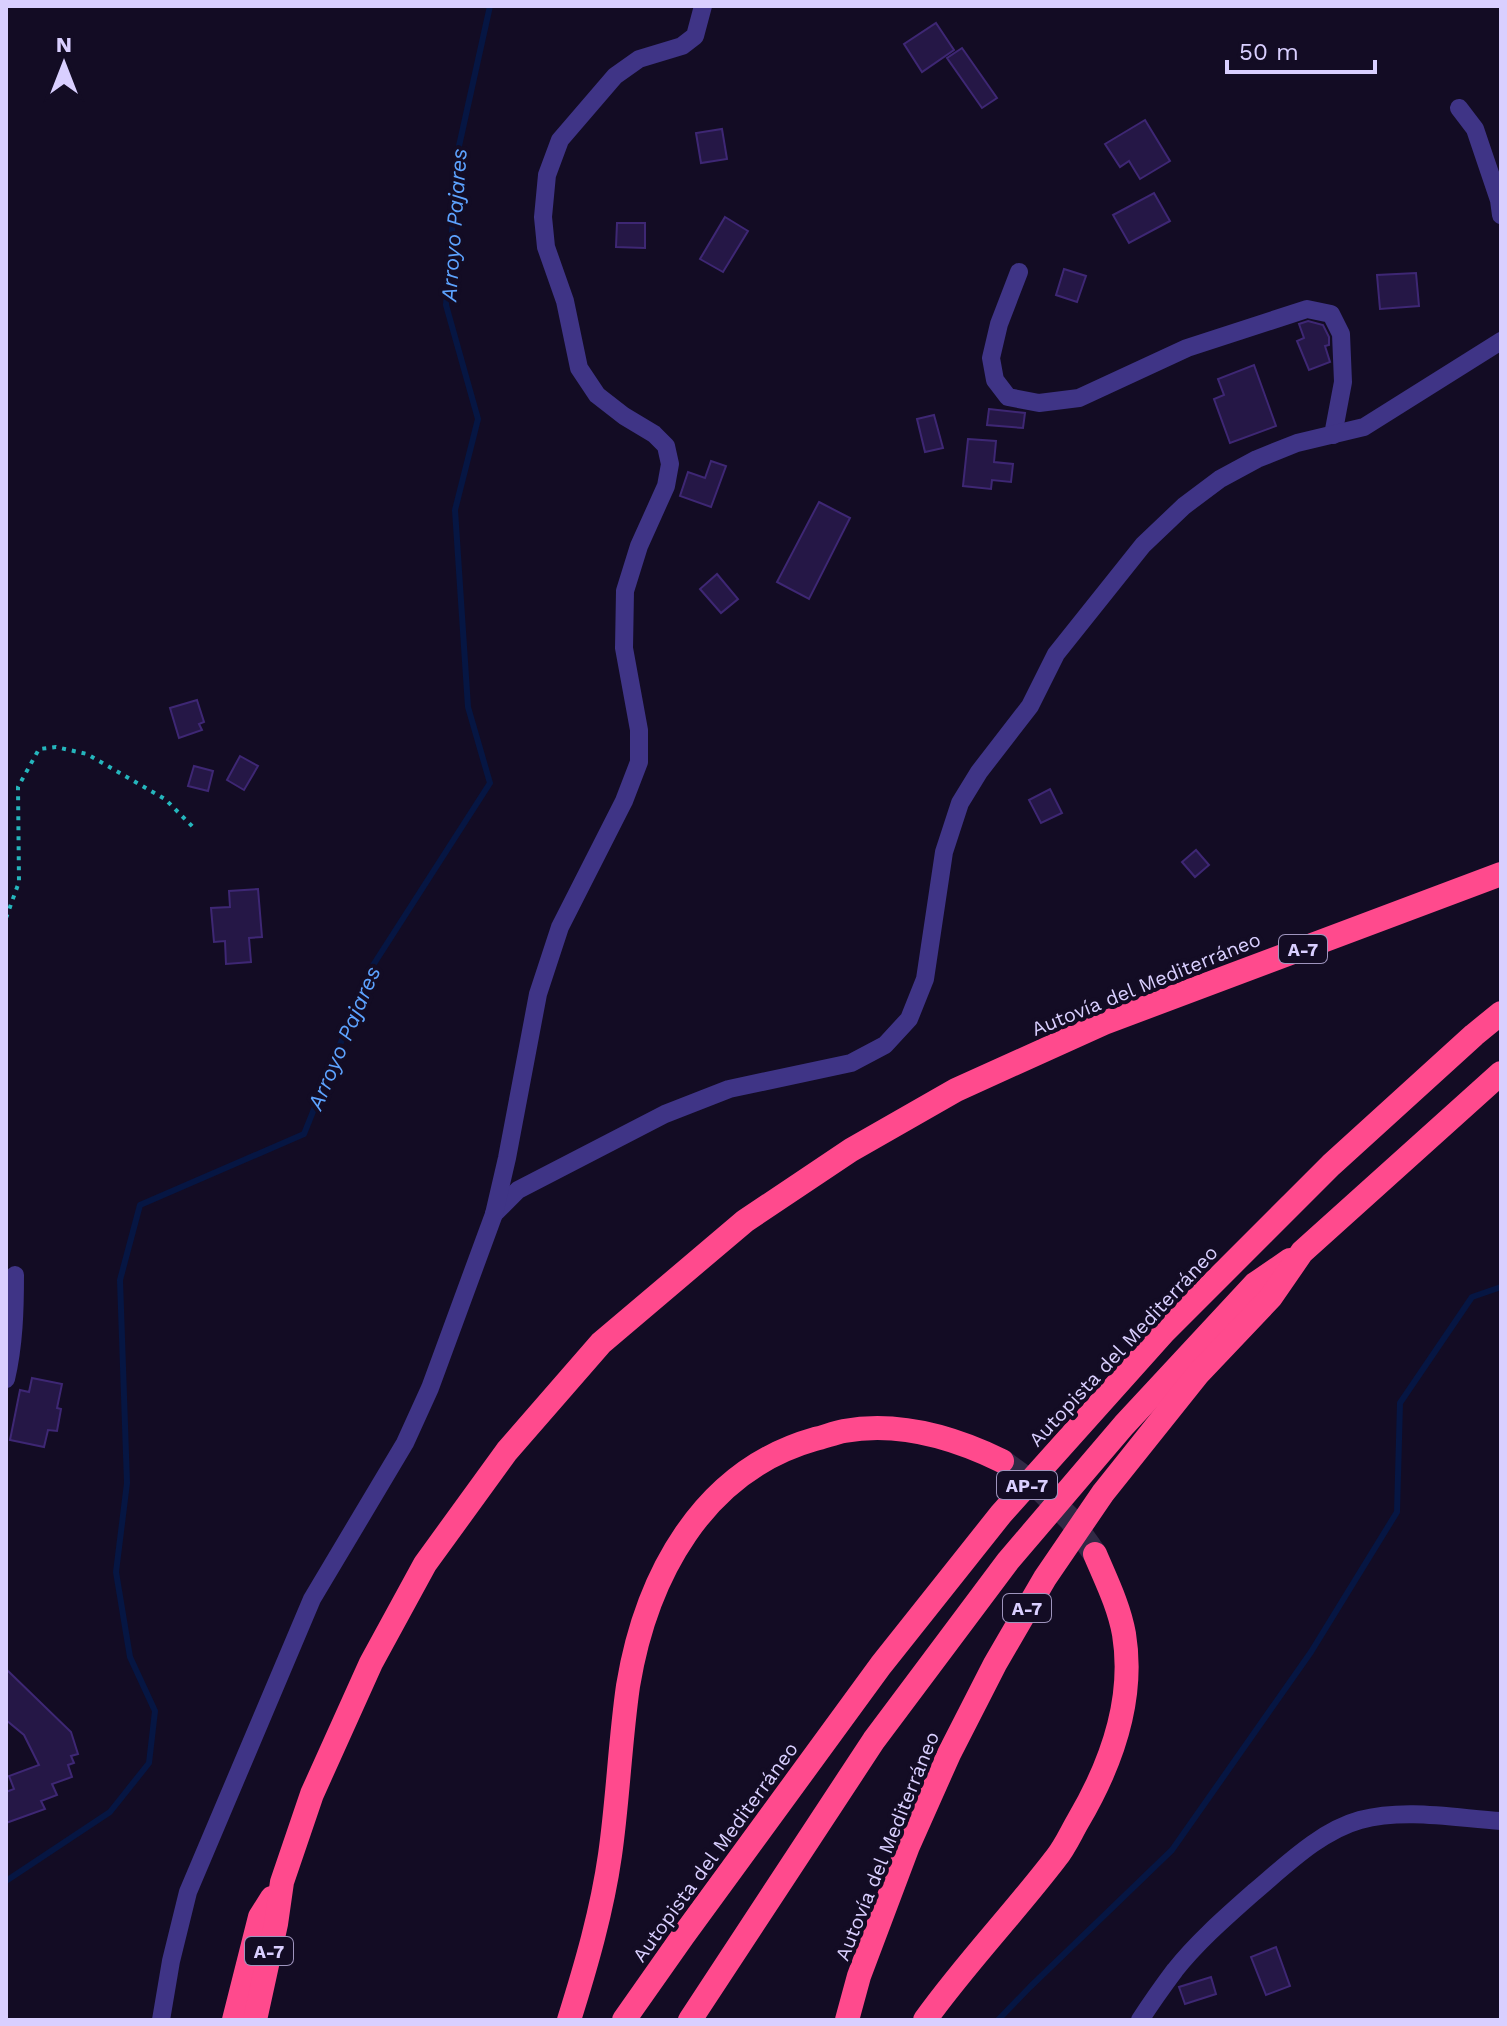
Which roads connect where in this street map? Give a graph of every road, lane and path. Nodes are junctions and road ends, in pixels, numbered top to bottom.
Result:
1 (703, 6) edge
2 (1459, 108) dead end
3 (1501, 215) edge
4 (1019, 272) dead end
5 (1501, 341) edge
6 (1333, 435) junction
7 (193, 827) dead end
8 (1501, 874) edge
9 (6, 918) edge
10 (1501, 1013) edge
11 (1501, 1073) edge
12 (494, 1214) junction
13 (1302, 1252) junction
14 (15, 1275) dead end
15 (6, 1379) edge
16 (1002, 1461) tunnel mouth
17 (1095, 1554) tunnel mouth
18 (1501, 1821) edge
19 (282, 1882) junction
20 (161, 2020) edge
21 (234, 2020) edge
22 (255, 2020) edge
23 (569, 2020) edge
24 (624, 2020) edge
25 (690, 2020) edge
26 (847, 2020) edge
27 (925, 2020) edge
28 (1140, 2020) edge

1 - 12 street
2 - 3 street
4 - 6 street
5 - 6 street
6 - 12 street
7 - 9 path
8 - 19 highway, Autovía del Mediterráneo / A-7
10 - 24 highway, Autopista del Mediterráneo / AP-7
11 - 13 highway, Autovía del Mediterráneo / A-7
12 - 20 street
13 - 25 highway, AP-7
13 - 26 highway, Autovía del Mediterráneo / A-7
14 - 15 street
16 - 23 highway
17 - 27 highway
18 - 28 street
19 - 21 highway
19 - 22 highway, Autovía del Mediterráneo / A-7

